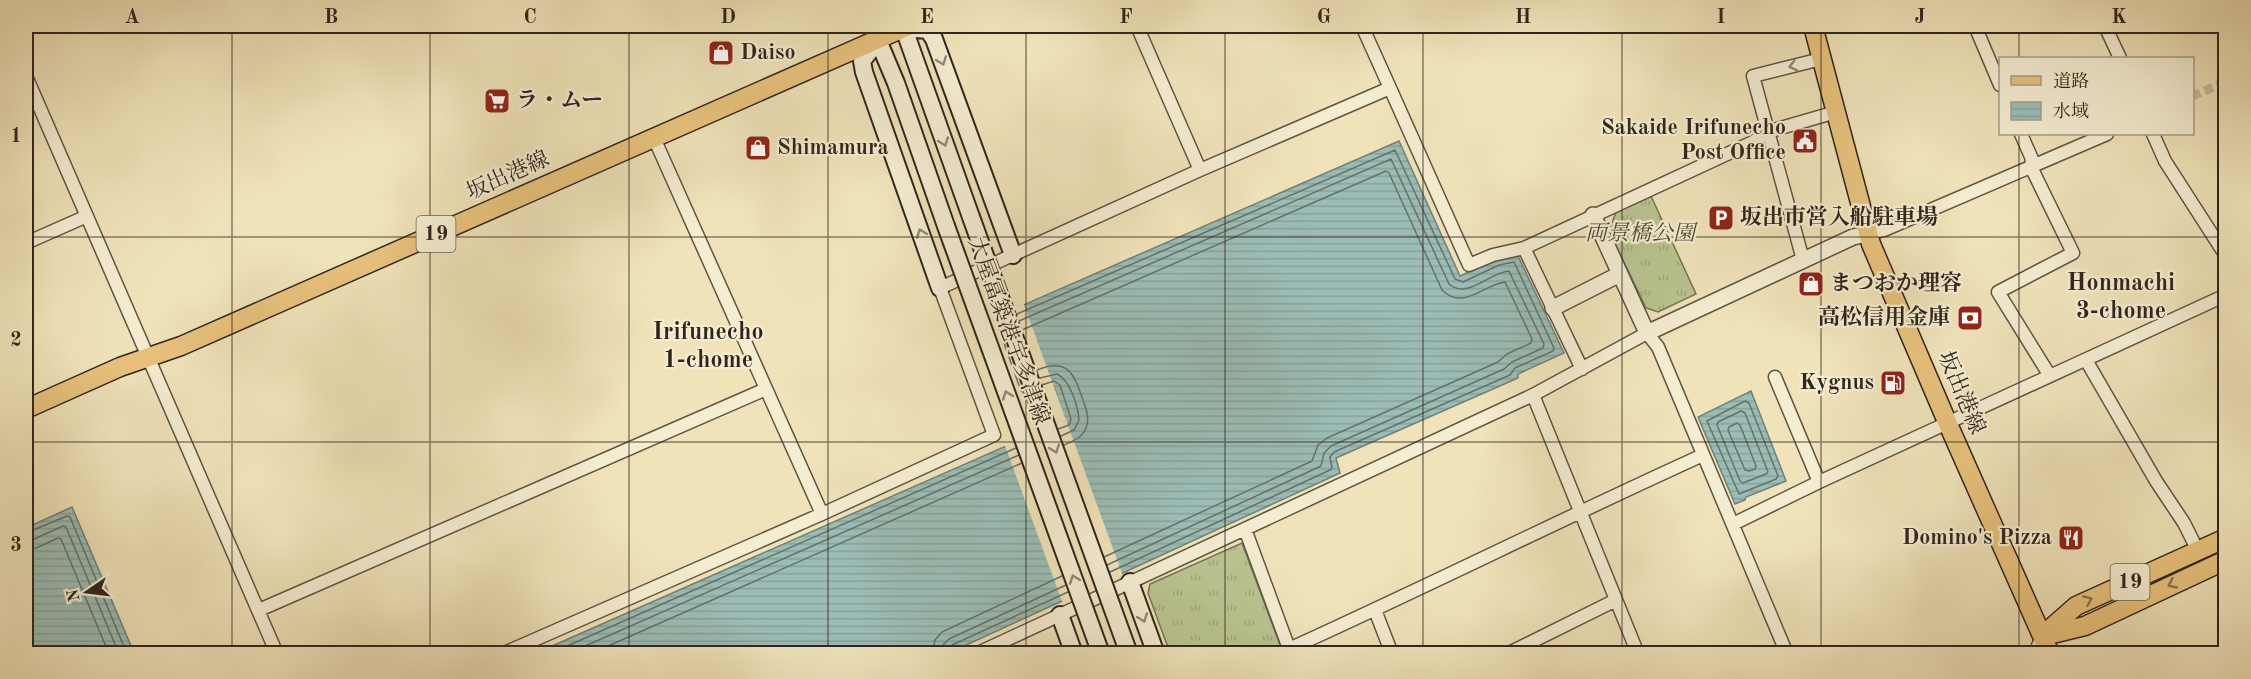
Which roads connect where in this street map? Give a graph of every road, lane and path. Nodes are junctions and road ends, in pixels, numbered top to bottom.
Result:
1 (905, 26) edge
2 (1137, 26) edge
3 (1362, 26) edge
4 (1813, 26) edge
5 (1975, 26) edge
6 (2105, 26) edge
7 (875, 32) edge
8 (2120, 57) edge
9 (1821, 59) junction
10 (26, 75) edge
11 (1999, 80) edge
12 (1390, 88) junction
13 (1836, 112) junction
14 (1767, 132) junction
15 (2021, 135) edge
16 (2105, 135) edge
17 (2153, 135) edge
18 (654, 138) junction
19 (2031, 167) junction
20 (1200, 170) junction
21 (1593, 215) junction
22 (87, 216) junction
23 (1867, 234) junction
24 (26, 243) edge
25 (1524, 248) junction
26 (1013, 255) junction
27 (2226, 256) edge
28 (1803, 260) junction
29 (1620, 274) junction
30 (940, 288) junction
31 (2226, 295) edge
32 (1553, 308) junction
33 (1647, 333) junction
34 (149, 357) junction
35 (2086, 360) junction
36 (1582, 369) junction
37 (2050, 376) junction
38 (1775, 377) dead end
39 (766, 389) junction
40 (1533, 395) junction
41 (26, 409) edge
42 (1948, 424) junction
43 (1703, 455) junction
44 (1819, 482) junction
45 (1580, 511) junction
46 (822, 514) junction
47 (1733, 524) junction
48 (1245, 529) junction
49 (2226, 538) edge
50 (2198, 551) junction
51 (2226, 560) edge
52 (1130, 582) junction
53 (1616, 600) junction
54 (259, 610) junction
55 (1375, 610) junction
56 (1060, 615) junction
57 (2042, 636) junction
58 (1290, 651) edge
59 (278, 654) edge
60 (502, 654) edge
61 (976, 654) edge
62 (1074, 654) edge
63 (1101, 654) edge
64 (1129, 654) edge
65 (1156, 654) edge
66 (1392, 654) edge
67 (1507, 654) edge
68 (1638, 654) edge
69 (1787, 654) edge
70 (2030, 654) edge
71 (2050, 654) edge

1 - 7 main road, 坂出港線 / 19
1 -> 26 main road
1 -> 64 main road, 大屋冨築港宇多津線, bridge
2 - 20 street
3 - 12 street
4 - 9 main road, 坂出港線
5 - 11 street
6 - 8 street
7 - 18 main road, 坂出港線 / 19
30 -> 7 main road
63 -> 7 main road, 大屋冨築港宇多津線, bridge
9 - 13 main road, 坂出港線
9 -> 14 street
10 - 22 street
12 - 20 street
12 - 25 street
13 - 14 street
13 - 23 main road, 坂出港線
14 - 21 street
14 - 28 street
15 - 19 street
16 - 19 street
17 - 27 street
18 - 34 main road, 坂出港線 / 19
18 - 39 street
19 - 23 street
19 - 37 street
20 - 26 street
21 - 25 street
21 - 29 street
22 - 24 street
22 - 34 street
23 - 28 street
23 - 42 main road, 坂出港線
25 - 32 street
26 - 30 street
28 - 33 street
29 - 32 street
29 - 33 street
30 - 46 street
31 - 35 street
32 - 36 street
33 - 36 street
33 - 43 street
34 - 41 main road, 坂出港線 / 19
34 - 54 street
35 - 37 street
35 - 50 street
36 - 40 street
37 - 42 street
38 - 44 street
39 - 46 street
39 - 54 street
40 - 45 street
40 - 48 street
42 - 44 street
42 - 57 main road, 坂出港線
43 - 45 street
43 - 47 street
44 - 47 street
45 - 53 street
45 - 55 street
46 - 60 street
47 - 69 street
48 - 52 street
48 - 58 street
49 - 50 main road, 19
57 -> 50 main road, 19
51 -> 57 main road, 19
52 - 56 street
52 -> 65 main road
53 - 67 street
53 - 68 street
54 - 59 street
55 - 58 street
55 - 66 street
56 - 61 street
56 - 62 main road
57 - 70 street
57 - 71 main road, 坂出港線

